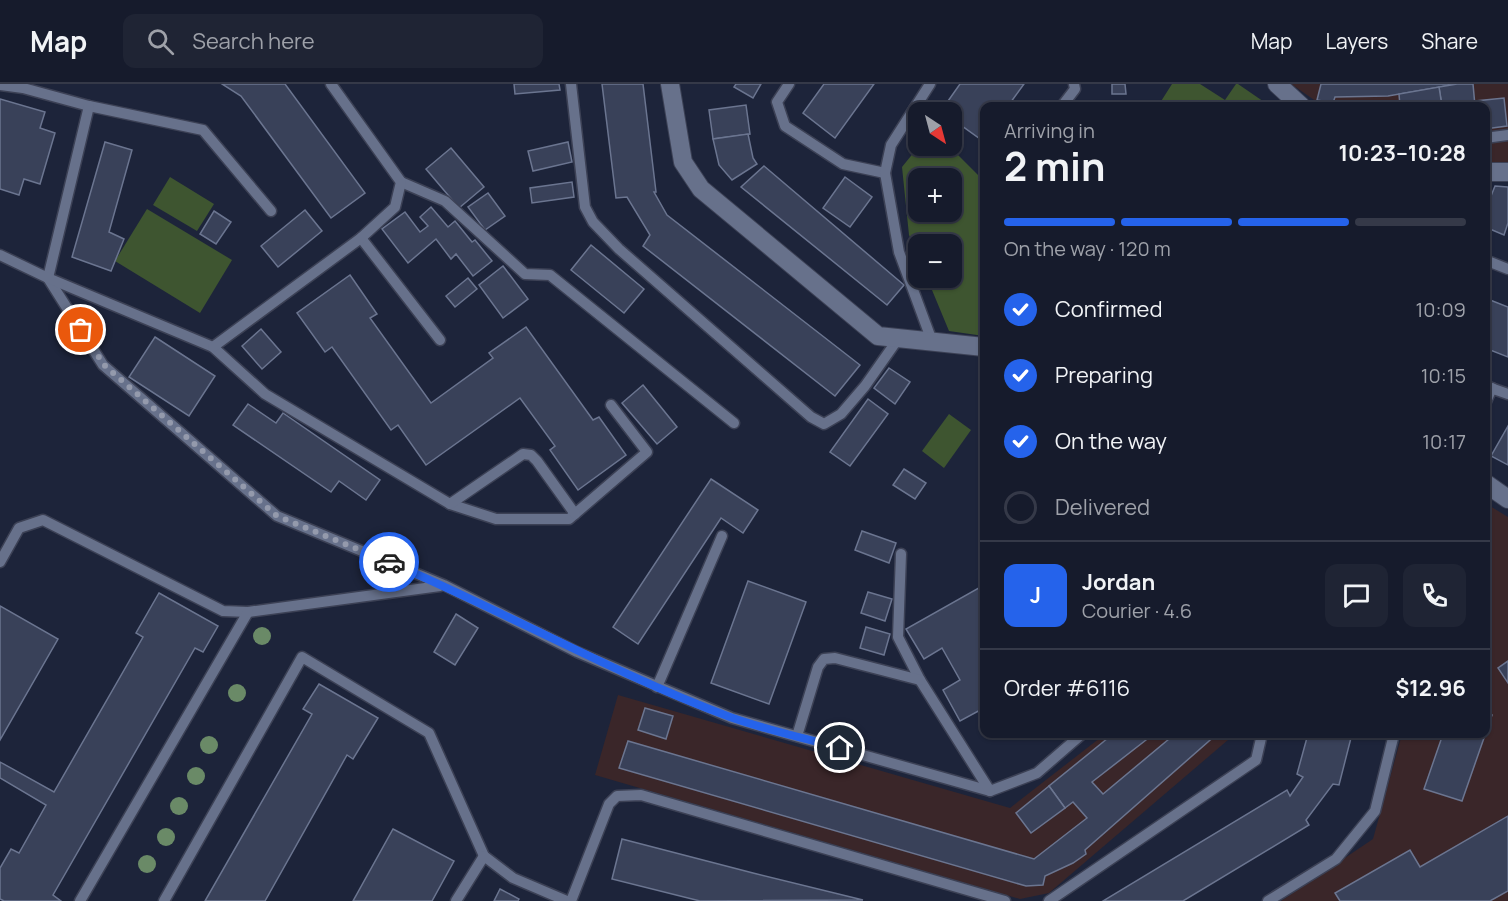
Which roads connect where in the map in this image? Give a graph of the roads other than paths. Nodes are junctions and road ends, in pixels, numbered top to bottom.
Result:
1 (331, 84) edge
2 (571, 84) edge
3 (670, 84) edge
4 (789, 84) edge
5 (930, 84) edge
6 (1074, 84) edge
7 (1277, 84) edge
8 (0, 85) edge
9 (24, 86) edge
10 (1065, 102) edge
11 (1297, 102) edge
12 (89, 106) junction
13 (1508, 135) edge
14 (1490, 137) edge
15 (1490, 172) edge
16 (1508, 172) edge
17 (885, 173) junction
18 (401, 182) junction
19 (271, 211) dead end
20 (361, 238) junction
21 (0, 255) edge
22 (1490, 262) edge
23 (1508, 269) edge
24 (48, 278) junction
25 (898, 339) junction
26 (440, 340) dead end
27 (932, 342) junction
28 (213, 347) junction
29 (980, 347) edge
30 (1490, 388) edge
31 (1508, 394) edge
32 (611, 405) dead end
33 (734, 423) dead end
34 (1490, 486) edge
35 (1508, 499) edge
36 (450, 504) junction
37 (575, 514) junction
38 (722, 536) dead end
39 (901, 554) dead end
40 (0, 562) edge
41 (444, 585) junction
42 (248, 612) junction
43 (920, 680) junction
44 (657, 687) junction
45 (797, 736) junction
46 (1077, 738) edge
47 (1261, 738) edge
48 (1393, 738) edge
49 (990, 791) junction
50 (484, 856) junction
51 (80, 901) edge
52 (164, 901) edge
53 (456, 901) edge
54 (569, 901) edge
55 (1005, 901) edge
56 (1049, 901) edge
57 (1268, 901) edge

1 - 18 lane
2 - 25 lane
3 - 25 street
4 - 17 lane
5 - 17 lane
6 - 10 lane
7 - 11 street
8 - 9 lane
9 - 12 lane
12 - 19 lane
12 - 24 lane
13 - 14 lane
15 - 16 street
17 - 27 lane
18 - 20 lane
18 - 33 lane
20 - 26 lane
20 - 28 lane
21 - 24 lane
22 - 23 lane
24 - 28 lane
24 - 41 lane
25 - 27 street
27 - 29 street
28 - 36 lane
30 - 31 lane
32 - 37 lane
34 - 35 street
36 - 37 lane
36 - 37 lane
38 - 44 lane
39 - 43 lane
40 - 42 lane
41 - 42 lane
41 - 44 lane
42 - 51 lane
43 - 45 lane
43 - 49 lane
44 - 45 lane
45 - 49 lane
46 - 49 lane
47 - 56 lane
48 - 57 lane
50 - 52 lane
50 - 53 lane
50 - 54 lane
54 - 55 lane

